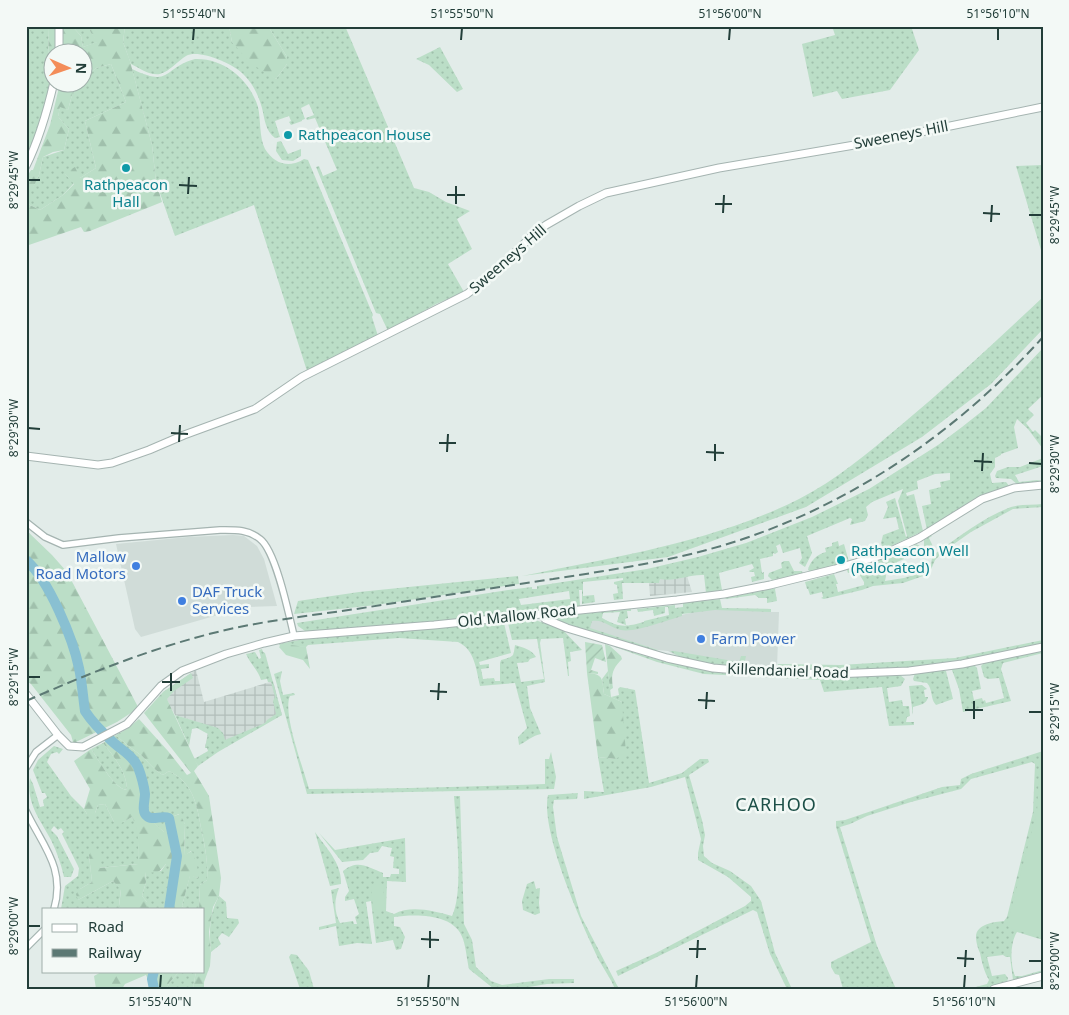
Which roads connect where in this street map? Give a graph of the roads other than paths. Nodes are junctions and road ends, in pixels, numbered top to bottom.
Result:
1 (59, 26) edge
2 (59, 42) edge
3 (52, 92) edge
4 (1043, 107) edge
5 (26, 166) edge
6 (26, 456) edge
7 (1043, 485) edge
8 (26, 522) edge
9 (542, 613) junction
10 (294, 636) junction
11 (1043, 647) edge
12 (26, 694) edge
13 (58, 735) junction
14 (26, 768) edge
15 (26, 811) edge
16 (54, 908) edge
17 (42, 932) edge
18 (26, 948) edge
19 (1043, 976) edge
20 (994, 989) edge

1 - 2 street
3 - 5 street
4 - 6 street, Sweeneys Hill
7 - 9 street, Old Mallow Road
8 - 10 street
9 - 10 street, Old Mallow Road
9 - 11 street, Killendaniel Road
10 - 13 street, Old Mallow Road
12 - 13 street, Old Mallow Road
13 - 14 street
15 - 16 street
17 - 18 street
19 - 20 street

